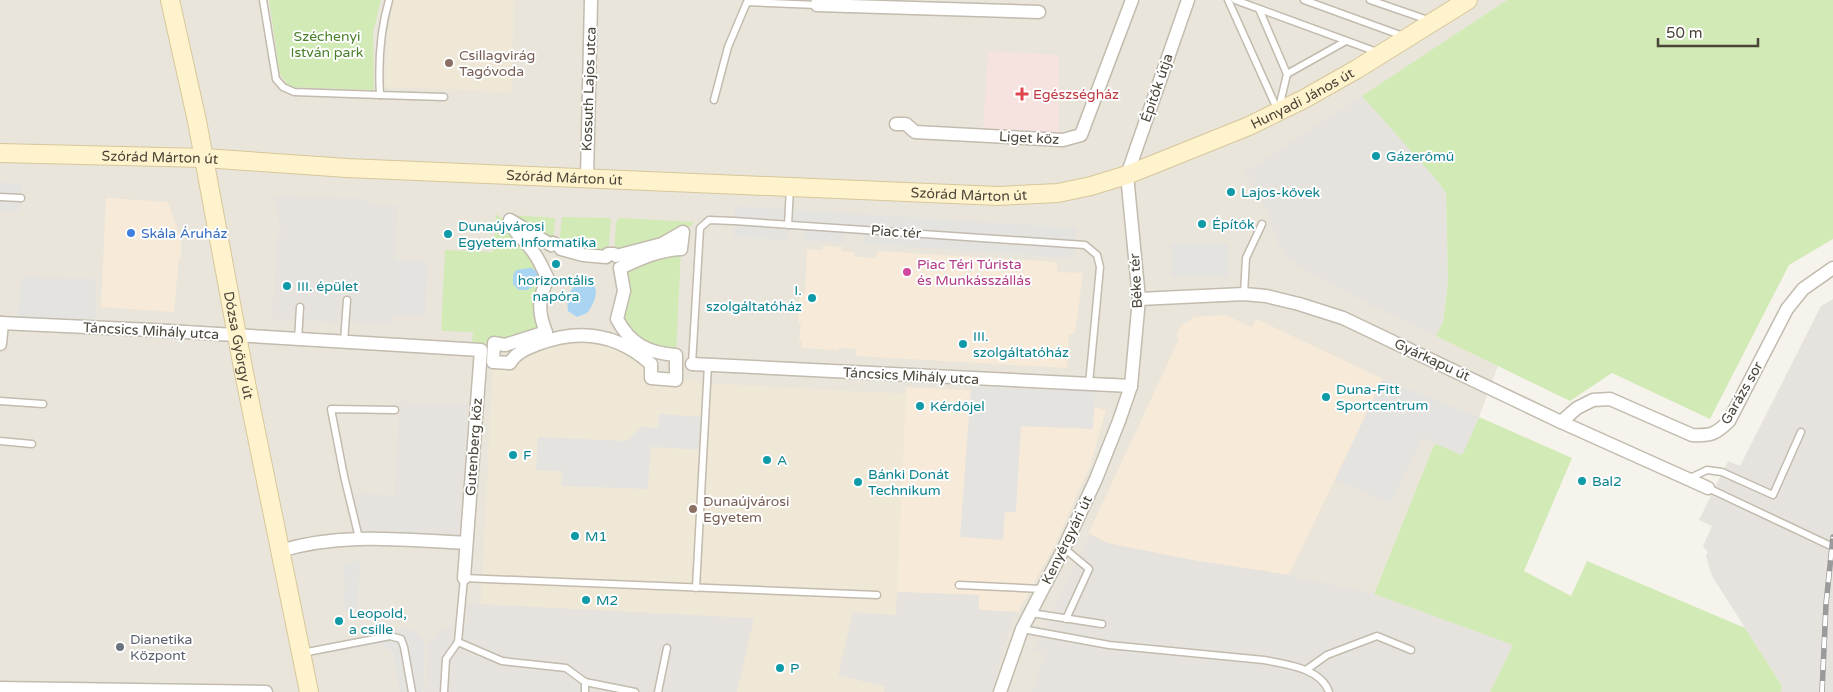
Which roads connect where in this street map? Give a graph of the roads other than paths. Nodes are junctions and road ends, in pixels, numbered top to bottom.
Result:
1 (170, 0) edge
2 (263, 0) edge
3 (389, 0) edge
4 (592, 0) edge
5 (1132, 0) edge
6 (1188, 0) edge
7 (1228, 0) edge
8 (1235, 0) edge
9 (1304, 0) edge
10 (1370, 0) edge
11 (1468, 0) edge
12 (817, 2) edge
13 (1014, 5) edge
14 (1259, 9) junction
15 (1039, 12) dead end
16 (1434, 22) junction
17 (1409, 38) junction
18 (1346, 41) junction
19 (1382, 54) junction
20 (1287, 74) junction
21 (380, 95) junction
22 (444, 97) dead end
23 (714, 100) dead end
24 (1279, 112) junction
25 (896, 124) dead end
26 (0, 153) edge
27 (204, 158) junction
28 (1127, 175) junction
29 (586, 178) junction
30 (790, 187) junction
31 (0, 197) edge
32 (21, 198) dead end
33 (1262, 224) dead end
34 (788, 225) junction
35 (1833, 268) edge
36 (1244, 294) junction
37 (1139, 299) junction
38 (347, 300) dead end
39 (300, 307) dead end
40 (1, 323) edge
41 (237, 336) junction
42 (298, 340) junction
43 (344, 342) junction
44 (0, 344) edge
45 (481, 350) joint
46 (493, 362) joint
47 (692, 364) joint
48 (708, 365) junction
49 (1089, 384) junction
50 (1131, 386) junction
51 (0, 401) edge
52 (43, 404) dead end
53 (395, 410) dead end
54 (1561, 422) junction
55 (1801, 432) dead end
56 (0, 441) edge
57 (32, 444) dead end
58 (1686, 480) junction
59 (1708, 488) joint
60 (359, 538) junction
61 (466, 544) junction
62 (1833, 547) edge
63 (1064, 548) junction
64 (280, 551) junction
65 (464, 578) junction
66 (959, 585) dead end
67 (696, 588) junction
68 (1042, 589) junction
69 (878, 595) dead end
70 (1031, 613) junction
71 (1066, 618) junction
72 (1102, 624) dead end
73 (1022, 629) junction
74 (458, 642) junction
75 (667, 648) dead end
76 (1411, 650) dead end
77 (301, 653) junction
78 (1306, 670) junction
79 (585, 682) junction
80 (0, 688) edge
81 (113, 691) edge
82 (266, 692) edge
83 (300, 692) edge
84 (309, 692) edge
85 (412, 692) edge
86 (444, 692) edge
87 (585, 692) edge
88 (635, 692) edge
89 (658, 692) edge
90 (1000, 692) edge
91 (1329, 692) edge

1 - 27 street, Dózsa György út
2 - 21 lane
3 - 21 lane
4 - 29 street, Kossuth Lajos utca
5 - 25 street, Liget köz
6 - 28 street, Építők útja
7 - 24 lane
8 - 14 lane
9 - 17 lane
10 - 16 lane
11 - 16 street, Hunyadi János út
12 - 13 street
12 - 23 lane
13 - 15 street
14 - 18 lane
14 - 20 lane
16 - 17 street, Hunyadi János út
17 - 19 street, Hunyadi János út
18 - 19 lane
18 - 20 lane
19 - 24 street, Hunyadi János út
20 - 24 lane
21 - 22 lane
24 - 28 street, Hunyadi János út
26 - 27 street, Szórád Márton út
27 - 29 street, Szórád Márton út
27 - 41 street, Dózsa György út
28 - 30 street, Szórád Márton út
28 - 37 street, Béke tér
29 - 30 street, Szórád Márton út
30 - 34 lane
31 - 32 lane
33 - 36 lane
34 - 47 lane, Piac tér
34 - 49 lane, Piac tér
35 - 54 street, Garázs sor
36 - 37 street, Gyárkapu út
36 - 54 street, Gyárkapu út
37 - 50 street, Béke tér
38 - 43 lane
39 - 42 lane
40 - 41 street, Táncsics Mihály utca
40 - 44 street
41 - 42 street, Táncsics Mihály utca
41 - 64 street, Dózsa György út
42 - 43 street, Táncsics Mihály utca
43 - 45 street, Táncsics Mihály utca
45 - 61 street, Gutenberg köz
46 - 46 street
47 - 48 street, Táncsics Mihály utca
48 - 49 street, Táncsics Mihály utca
48 - 67 lane
49 - 50 street, Táncsics Mihály utca
50 - 63 street, Kenyérgyári út
51 - 52 lane
53 - 60 lane
54 - 58 street, Gyárkapu út
55 - 58 lane
56 - 57 lane
58 - 59 street, Gyárkapu út
59 - 62 lane
60 - 61 street
60 - 64 street
61 - 65 street, Gutenberg köz
63 - 68 street, Kenyérgyári út
63 - 71 lane
64 - 77 street, Dózsa György út
65 - 67 lane
65 - 74 lane, Gutenberg köz
66 - 68 lane
67 - 69 lane
68 - 70 street, Kenyérgyári út
70 - 71 lane
70 - 73 street, Kenyérgyári út
71 - 72 lane
73 - 78 lane
73 - 90 street, Kenyérgyári út
74 - 79 lane
74 - 86 lane
75 - 89 lane
76 - 78 lane
77 - 84 street, Dózsa György út
77 - 85 lane
78 - 91 lane
79 - 87 lane
79 - 88 lane
80 - 81 street
81 - 82 street
83 - 84 street

